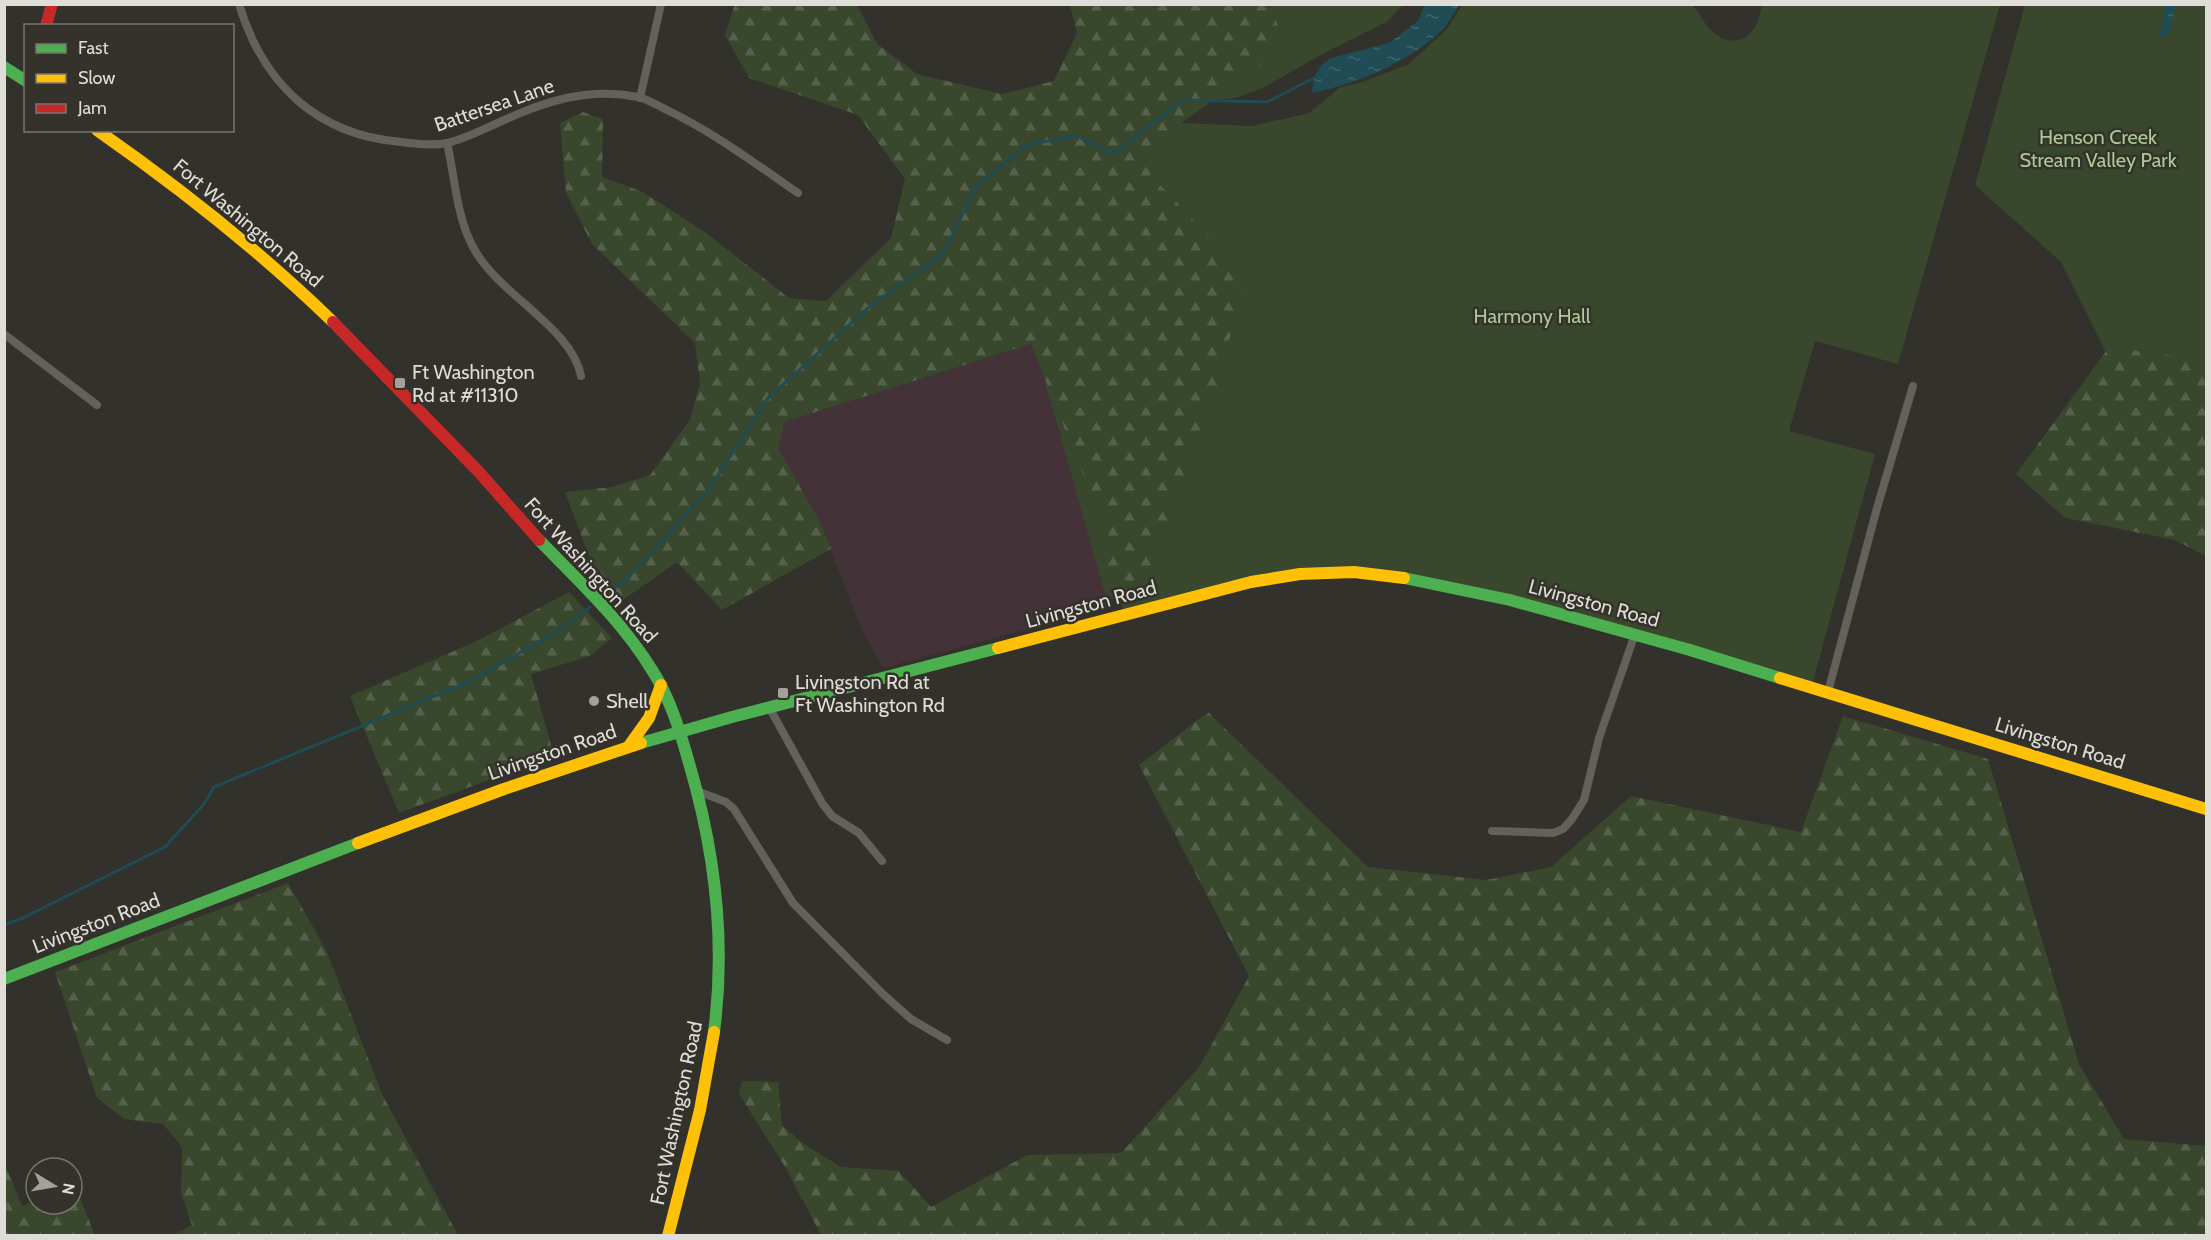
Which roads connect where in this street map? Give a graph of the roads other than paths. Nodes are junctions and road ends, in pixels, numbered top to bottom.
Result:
1 (52, 4) edge
2 (239, 4) edge
3 (661, 4) edge
4 (47, 24) edge
5 (4, 67) edge
6 (24, 80) edge
7 (640, 98) junction
8 (100, 132) edge
9 (447, 143) junction
10 (798, 193) dead end
11 (4, 334) edge
12 (581, 376) dead end
13 (1913, 386) dead end
14 (97, 405) dead end
15 (1635, 634) junction
16 (661, 684) junction
17 (1828, 692) junction
18 (769, 707) junction
19 (680, 732) junction
20 (628, 747) junction
21 (697, 791) junction
22 (2206, 809) edge
23 (1492, 831) dead end
24 (882, 861) dead end
25 (4, 979) edge
26 (947, 1040) dead end
27 (668, 1236) edge

1 - 4 main road
2 - 9 street, Battersea Lane
3 - 7 street
5 - 6 main road
7 - 9 street, Battersea Lane
7 - 10 street, Battersea Lane
8 - 16 main road, Fort Washington Road
9 - 12 street
11 - 14 street
13 - 17 street
15 - 17 main road, Livingston Road
15 - 18 main road, Livingston Road
15 - 23 street
16 - 19 main road, Fort Washington Road
16 - 20 main road
17 - 22 main road, Livingston Road
18 - 19 main road, Livingston Road
18 - 24 street
19 - 20 main road, Livingston Road
19 - 21 main road, Fort Washington Road
20 - 25 main road, Livingston Road
21 - 26 street
21 - 27 main road, Fort Washington Road

